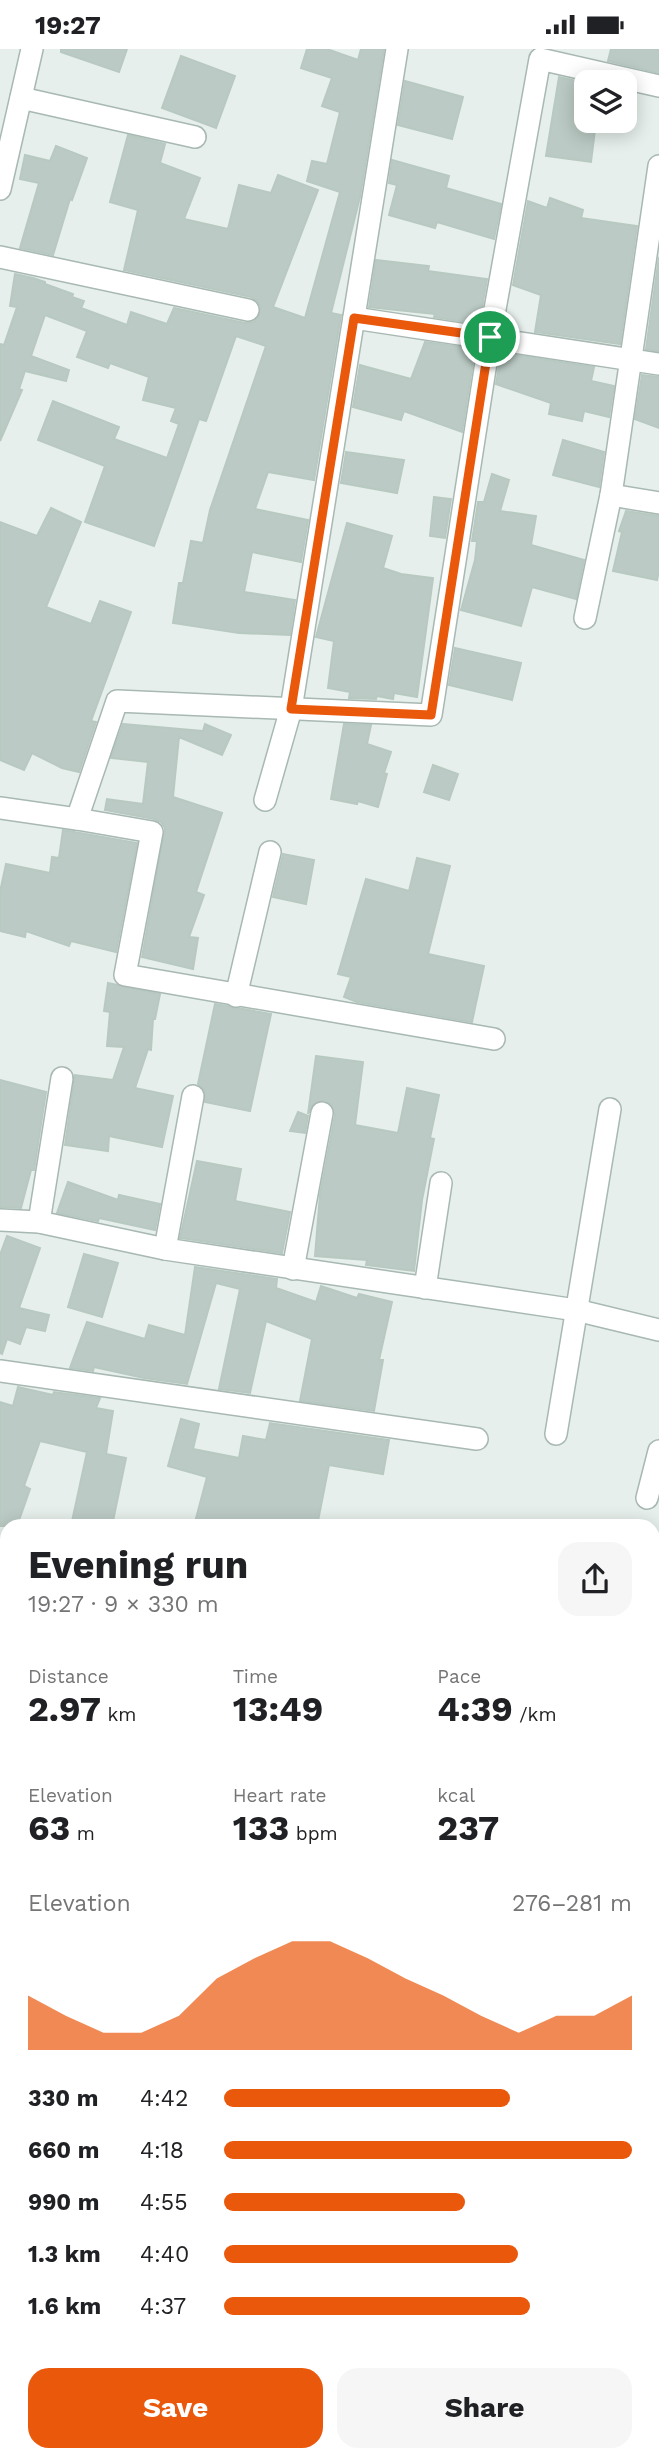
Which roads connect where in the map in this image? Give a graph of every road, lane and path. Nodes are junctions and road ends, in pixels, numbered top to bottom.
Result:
1 (32, 49) edge
2 (397, 49) edge
3 (540, 54) edge
4 (659, 86) edge
5 (21, 98) junction
6 (195, 137) dead end
7 (659, 166) edge
8 (1, 183) edge
9 (0, 257) edge
10 (248, 310) dead end
11 (354, 318) junction
12 (490, 337) junction
13 (632, 359) junction
14 (659, 364) edge
15 (611, 495) junction
16 (659, 503) edge
17 (585, 618) dead end
18 (291, 709) junction
19 (265, 800) dead end
20 (0, 807) edge
21 (77, 819) junction
22 (270, 852) dead end
23 (236, 996) junction
24 (494, 1039) dead end
25 (62, 1078) dead end
26 (192, 1095) dead end
27 (610, 1109) dead end
28 (323, 1112) dead end
29 (440, 1183) dead end
30 (0, 1220) edge
31 (38, 1222) junction
32 (166, 1249) junction
33 (293, 1269) junction
34 (425, 1288) junction
35 (576, 1310) junction
36 (659, 1330) edge
37 (0, 1371) edge
38 (556, 1434) dead end
39 (477, 1439) dead end
40 (659, 1451) edge
41 (647, 1498) dead end

1 - 5 street
2 - 11 street
3 - 4 street
3 - 12 street
5 - 6 street
5 - 8 street
7 - 13 street
9 - 10 street
11 - 12 street
11 - 18 street
12 - 13 street
12 - 18 street
13 - 14 street
13 - 15 street
15 - 16 street
15 - 17 street
18 - 19 street
18 - 21 street
20 - 21 street
21 - 23 street
22 - 23 street
23 - 24 street
25 - 31 street
26 - 32 street
27 - 35 street
28 - 33 street
29 - 34 street
30 - 31 street
31 - 32 street
32 - 33 street
33 - 34 street
34 - 35 street
35 - 36 street
35 - 38 street
37 - 39 street
40 - 41 street

